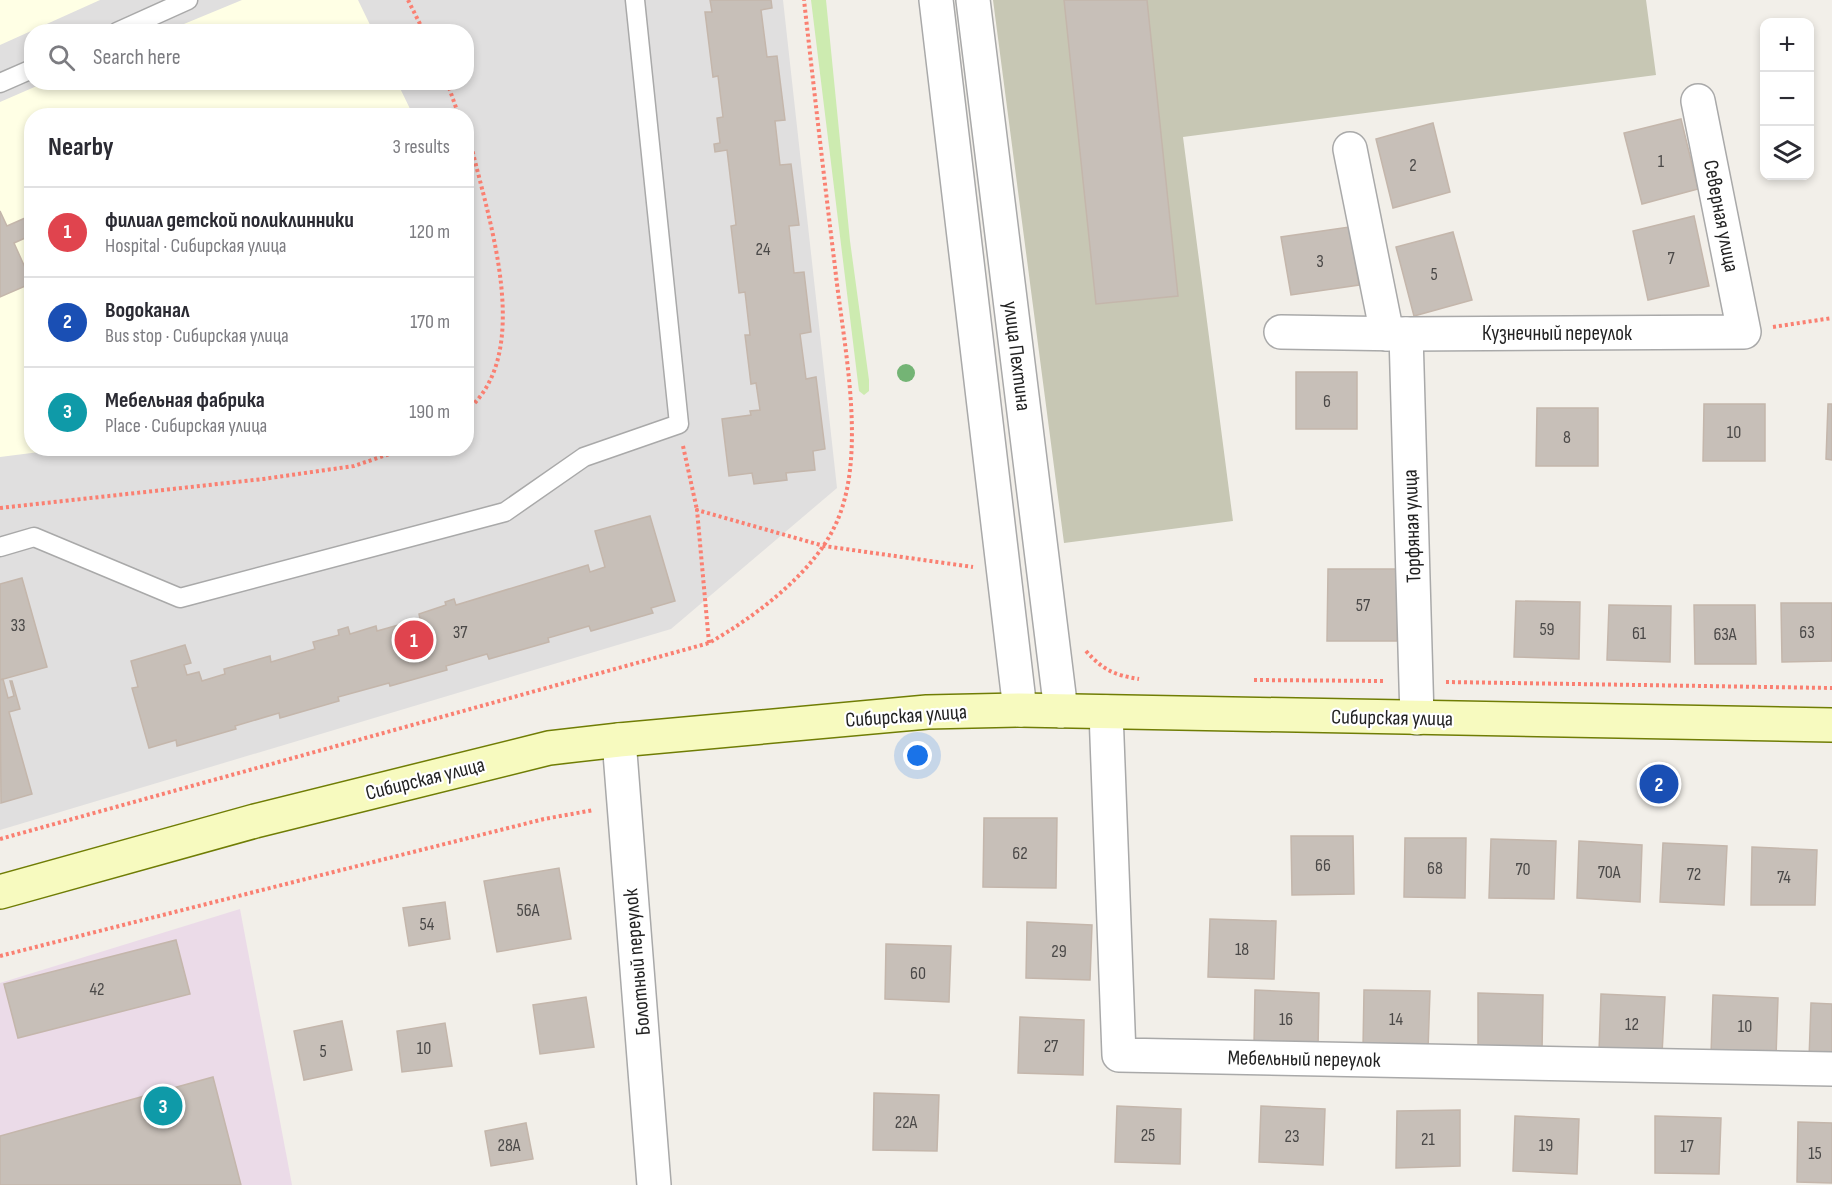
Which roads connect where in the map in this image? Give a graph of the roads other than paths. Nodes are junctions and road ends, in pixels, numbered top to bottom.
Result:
1 (188, 0) edge
2 (635, 0) edge
3 (936, 0) edge
4 (973, 0) edge
5 (135, 24) edge
6 (24, 72) edge
7 (0, 83) edge
8 (1698, 101) dead end
9 (1350, 149) dead end
10 (1281, 332) dead end
11 (1744, 332) joint
12 (1397, 334) junction
13 (0, 547) edge
14 (1020, 710) junction
15 (1060, 711) junction
16 (1106, 712) junction
17 (1417, 718) junction
18 (1832, 724) edge
19 (619, 740) junction
20 (0, 892) edge
21 (1832, 1069) edge
22 (654, 1185) edge

1 - 5 lane
2 - 13 lane
3 - 14 street, улица Пехтина
4 - 15 street, улица Пехтина
6 - 7 lane
8 - 11 street, Северная улица
9 - 12 street, Торфяная улица
10 - 12 street, Кузнечный переулок
11 - 12 street, Кузнечный переулок
12 - 17 street, Торфяная улица
14 - 15 main road, Сибирская улица
14 - 19 main road, Сибирская улица
15 - 16 main road, Сибирская улица
16 - 17 main road, Сибирская улица
16 - 21 street, Мебельный переулок
17 - 18 main road, Сибирская улица
19 - 20 main road, Сибирская улица
19 - 22 street, Болотный переулок

